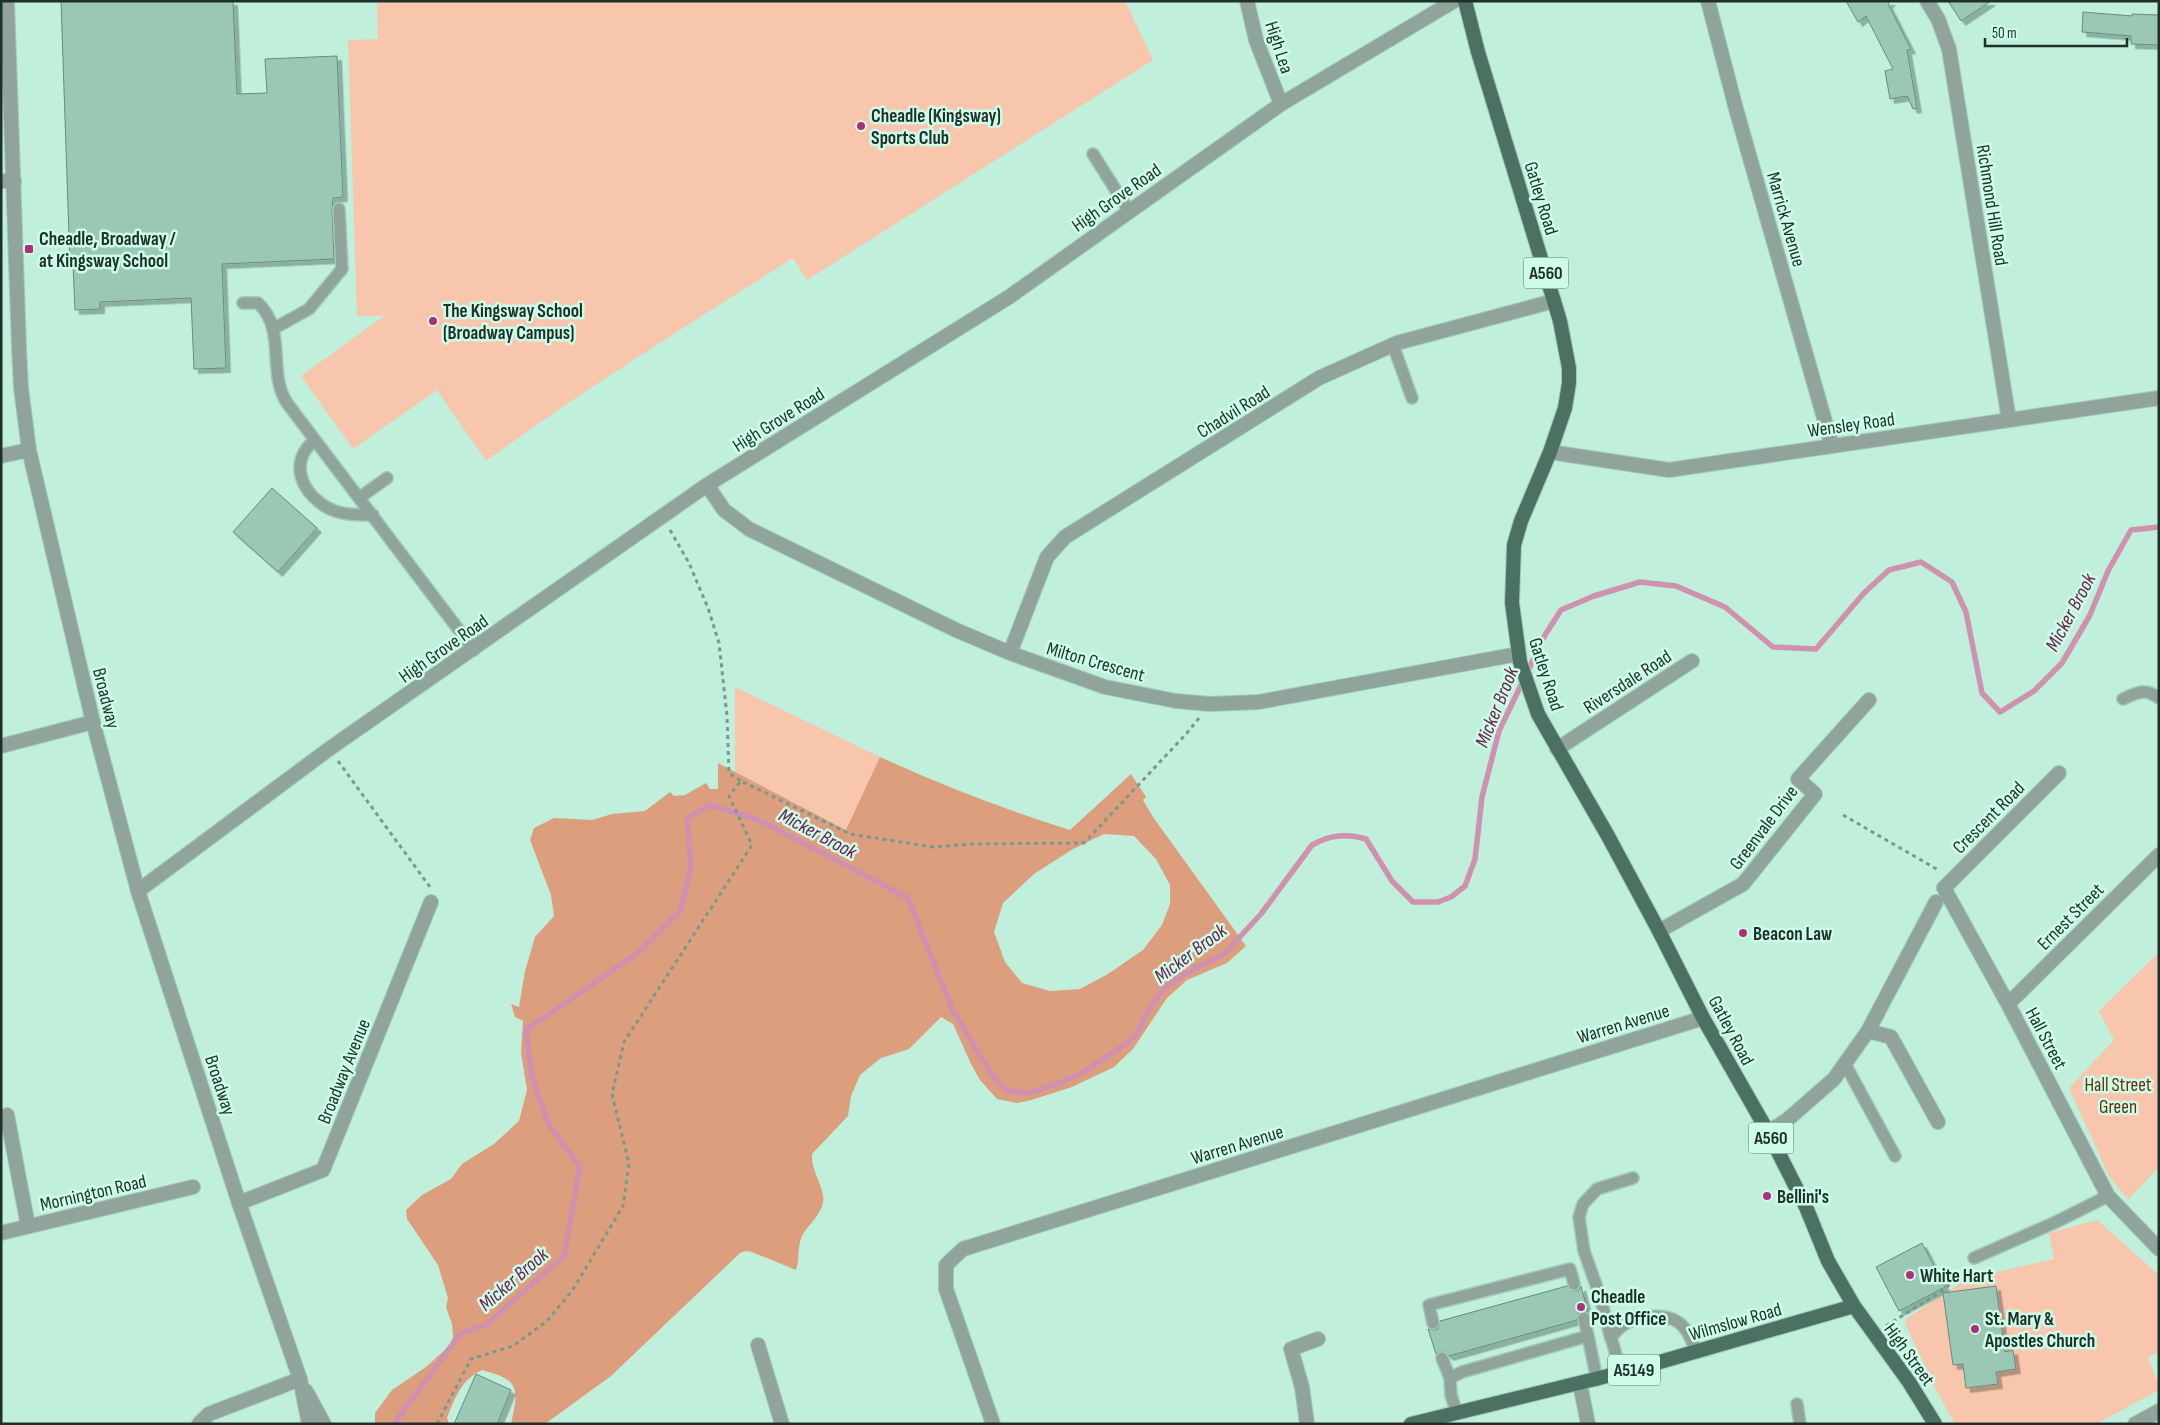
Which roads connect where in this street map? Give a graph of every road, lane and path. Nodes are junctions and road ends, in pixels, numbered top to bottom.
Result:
1 (7, 1) edge
2 (1247, 1) edge
3 (1454, 1) edge
4 (1464, 1) edge
5 (1708, 1) edge
6 (1927, 1) edge
7 (1281, 104) junction
8 (1093, 154) dead end
9 (8, 181) edge
10 (339, 209) dead end
11 (1129, 212) junction
12 (1554, 301) junction
13 (243, 304) dead end
14 (273, 329) junction
15 (1393, 345) junction
16 (1412, 398) dead end
17 (2159, 398) edge
18 (2009, 420) junction
19 (315, 440) junction
20 (1832, 446) junction
21 (29, 450) junction
22 (1550, 452) junction
23 (1, 456) edge
24 (387, 478) dead end
25 (707, 485) junction
26 (360, 498) junction
27 (373, 515) junction
28 (662, 516) junction
29 (474, 650) junction
30 (1010, 653) junction
31 (1519, 658) junction
32 (1692, 661) dead end
33 (2159, 698) edge
34 (2123, 699) dead end
35 (1869, 700) dead end
36 (1210, 704) junction
37 (93, 722) junction
38 (1, 746) edge
39 (1557, 749) junction
40 (329, 750) junction
41 (2059, 773) dead end
42 (741, 781) junction
43 (1843, 815) dead end
44 (2159, 855) edge
45 (1948, 883) junction
46 (138, 891) junction
47 (432, 902) joint
48 (1936, 902) dead end
49 (1659, 931) junction
50 (2008, 1004) junction
51 (1704, 1018) junction
52 (1868, 1031) junction
53 (1845, 1064) junction
54 (7, 1115) dead end
55 (1938, 1122) dead end
56 (1768, 1132) junction
57 (1895, 1156) dead end
58 (1633, 1178) dead end
59 (193, 1187) dead end
60 (2108, 1196) junction
61 (240, 1203) junction
62 (28, 1226) junction
63 (1, 1233) edge
64 (2159, 1249) edge
65 (1974, 1258) joint
66 (1574, 1284) dead end
67 (1854, 1306) junction
68 (1584, 1318) dead end
69 (1433, 1323) dead end
70 (1588, 1336) junction
71 (1874, 1336) junction
72 (1318, 1339) dead end
73 (1611, 1339) junction
74 (758, 1345) dead end
75 (1696, 1352) junction
76 (1442, 1358) dead end
77 (1621, 1373) junction
78 (1450, 1378) junction
79 (300, 1379) junction
80 (1597, 1380) junction
81 (1580, 1384) junction
82 (1796, 1404) dead end
83 (2159, 1412) edge
84 (1457, 1413) junction
85 (1444, 1420) edge
86 (199, 1424) edge
87 (309, 1424) edge
88 (324, 1424) edge
89 (437, 1424) edge
90 (782, 1424) edge
91 (993, 1424) edge
92 (1307, 1424) edge
93 (1411, 1424) edge
94 (1588, 1424) edge
95 (1800, 1424) edge
96 (1935, 1424) edge
97 (2134, 1424) edge

1 - 9 street, Broadway
2 - 7 street, High Lea
3 - 7 street, High Grove Road
4 - 12 main road, Gatley Road / A560
5 - 20 street, Marrick Avenue
6 - 18 street, Richmond Hill Road
7 - 11 street, High Grove Road
8 - 11 lane
9 - 21 street, Broadway
10 - 14 lane
11 - 25 street, High Grove Road
12 - 15 street, Chadvil Road
12 - 22 main road, Gatley Road / A560
13 - 14 lane
14 - 19 lane
15 - 16 lane
15 - 30 street, Chadvil Road
17 - 18 street, Wensley Road
18 - 20 street, Wensley Road
19 - 26 lane
19 - 27 lane
20 - 22 street, Wensley Road
21 - 23 street
21 - 37 street, Broadway
22 - 31 main road, Gatley Road / A560
24 - 26 lane
25 - 28 street, High Grove Road
25 - 30 street, Milton Crescent
26 - 27 lane
27 - 29 lane
28 - 29 street, High Grove Road
28 - 42 path
29 - 40 street, High Grove Road
30 - 36 street, Milton Crescent
31 - 36 street, Milton Crescent
31 - 39 main road, Gatley Road / A560
32 - 39 street, Riversdale Road
33 - 34 lane
35 - 49 street, Greenvale Drive
36 - 42 path
37 - 38 street
37 - 46 street, Broadway
39 - 49 main road, Gatley Road / A560
40 - 46 street, High Grove Road
40 - 47 path
41 - 45 street, Crescent Road
42 - 89 path
43 - 45 path
44 - 50 street, Ernest Street
45 - 50 street, Hall Street
46 - 61 street, Broadway
47 - 61 street, Broadway Avenue
48 - 52 street
49 - 51 main road, Gatley Road / A560
50 - 60 street, Hall Street
51 - 56 main road, Gatley Road / A560
51 - 91 street, Warren Avenue
52 - 53 street
52 - 55 street
53 - 56 street
53 - 57 lane
54 - 62 street
56 - 67 main road, Gatley Road / A560
58 - 73 lane
59 - 62 street, Mornington Road
60 - 64 street, Hall Street
60 - 65 lane
61 - 79 street, Broadway
62 - 63 street, Mornington Road
65 - 71 path
66 - 69 lane
67 - 71 main road, High Street / A560
67 - 75 main road, Wilmslow Road / A5149
68 - 70 lane
70 - 78 lane
70 - 80 lane
71 - 96 main road, High Street / A560
72 - 92 street
73 - 75 lane
73 - 77 lane
74 - 90 street
75 - 77 main road, Wilmslow Road / A5149
76 - 78 lane
77 - 80 main road, Wilmslow Road / A5149
78 - 84 lane
79 - 86 street
79 - 87 street, Broadway
79 - 88 street, Broadway
80 - 81 main road, Wilmslow Road / A5149
81 - 84 main road, Wilmslow Road / A5149
81 - 94 street
82 - 95 lane
83 - 97 street
84 - 85 main road, Wilmslow Road / A5149
85 - 93 main road, Wilmslow Road / A5149

